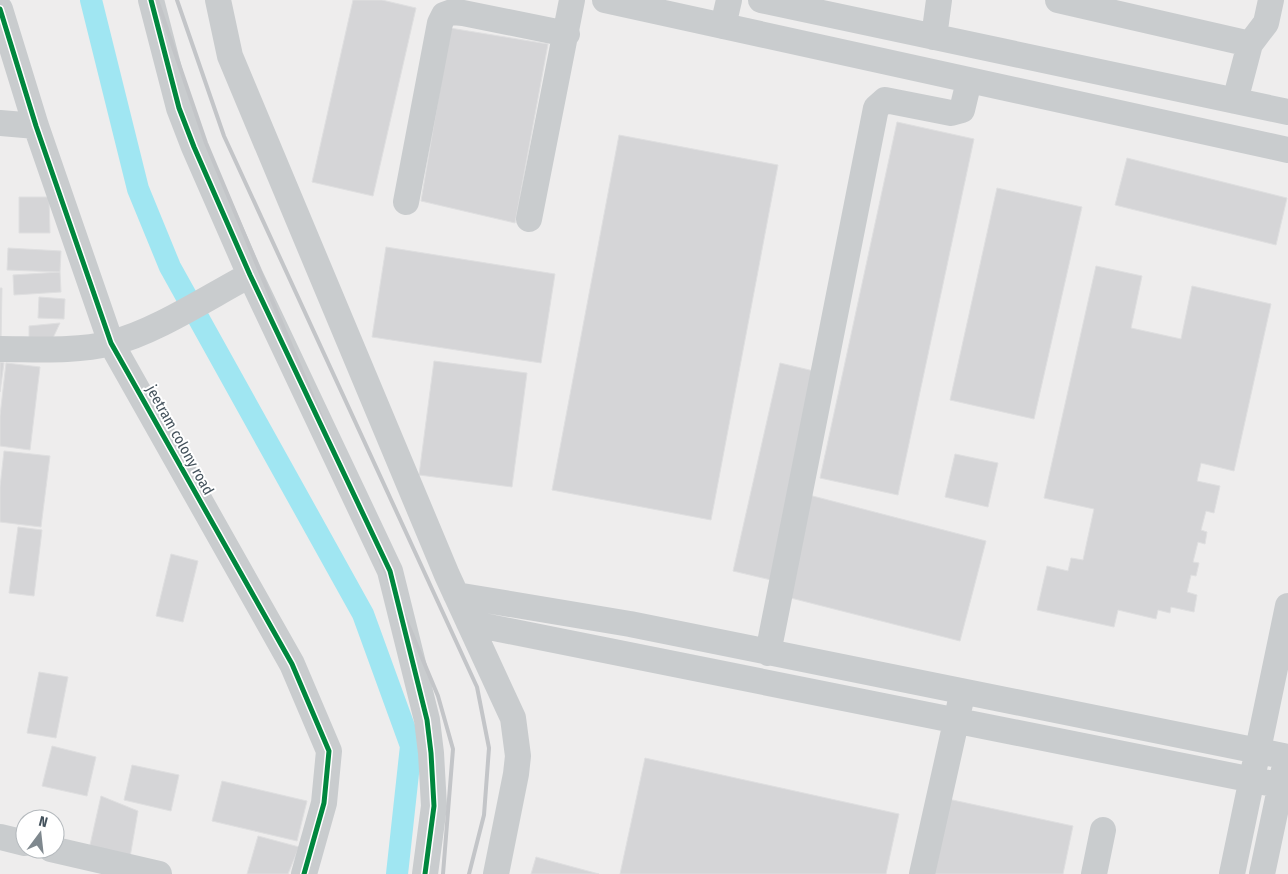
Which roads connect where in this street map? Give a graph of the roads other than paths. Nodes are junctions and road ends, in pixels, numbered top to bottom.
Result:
1 (151, 0) edge
2 (218, 0) edge
3 (572, 0) edge
4 (605, 0) edge
5 (729, 0) edge
6 (761, 0) edge
7 (939, 0) edge
8 (1058, 0) edge
9 (0, 9) edge
10 (1275, 16) edge
11 (723, 26) junction
12 (567, 34) junction
13 (934, 37) junction
14 (1250, 44) junction
15 (969, 80) junction
16 (1235, 101) junction
17 (1288, 112) edge
18 (0, 123) edge
19 (36, 126) junction
20 (1288, 150) edge
21 (406, 202) dead end
22 (529, 219) dead end
23 (242, 279) junction
24 (111, 343) junction
25 (0, 349) edge
26 (456, 595) junction
27 (1288, 606) edge
28 (469, 623) junction
29 (768, 652) junction
30 (963, 691) junction
31 (955, 720) junction
32 (1258, 750) junction
33 (1288, 755) edge
34 (1252, 780) junction
35 (1284, 787) edge
36 (1103, 830) dead end
37 (0, 837) edge
38 (15, 841) edge
39 (65, 852) edge
40 (158, 874) edge
41 (304, 874) edge
42 (425, 874) edge
43 (496, 874) edge
44 (922, 874) edge
45 (1094, 874) edge
46 (1232, 874) edge
47 (1262, 874) edge

1 - 23 street
2 - 26 street
3 - 12 street
4 - 11 street
5 - 11 street
6 - 13 street
7 - 13 street
8 - 14 street
9 - 19 street, jeetram colony road
10 - 14 street
11 - 15 street
12 - 21 street
12 - 22 street
13 - 16 street
14 - 16 street
15 - 20 street
15 - 29 street
16 - 17 street
18 - 19 street
19 - 24 street, jeetram colony road
23 - 24 street
23 - 42 street
24 - 25 street
24 - 41 street, jeetram colony road
26 - 28 street
26 - 29 street
27 - 32 street
28 - 31 street
28 - 43 street
29 - 30 street
30 - 31 street
30 - 32 street
31 - 34 street
31 - 44 street
32 - 33 street
32 - 34 street
33 - 35 street
34 - 35 street
34 - 46 street
35 - 47 street
36 - 45 street
37 - 38 street
39 - 40 street

